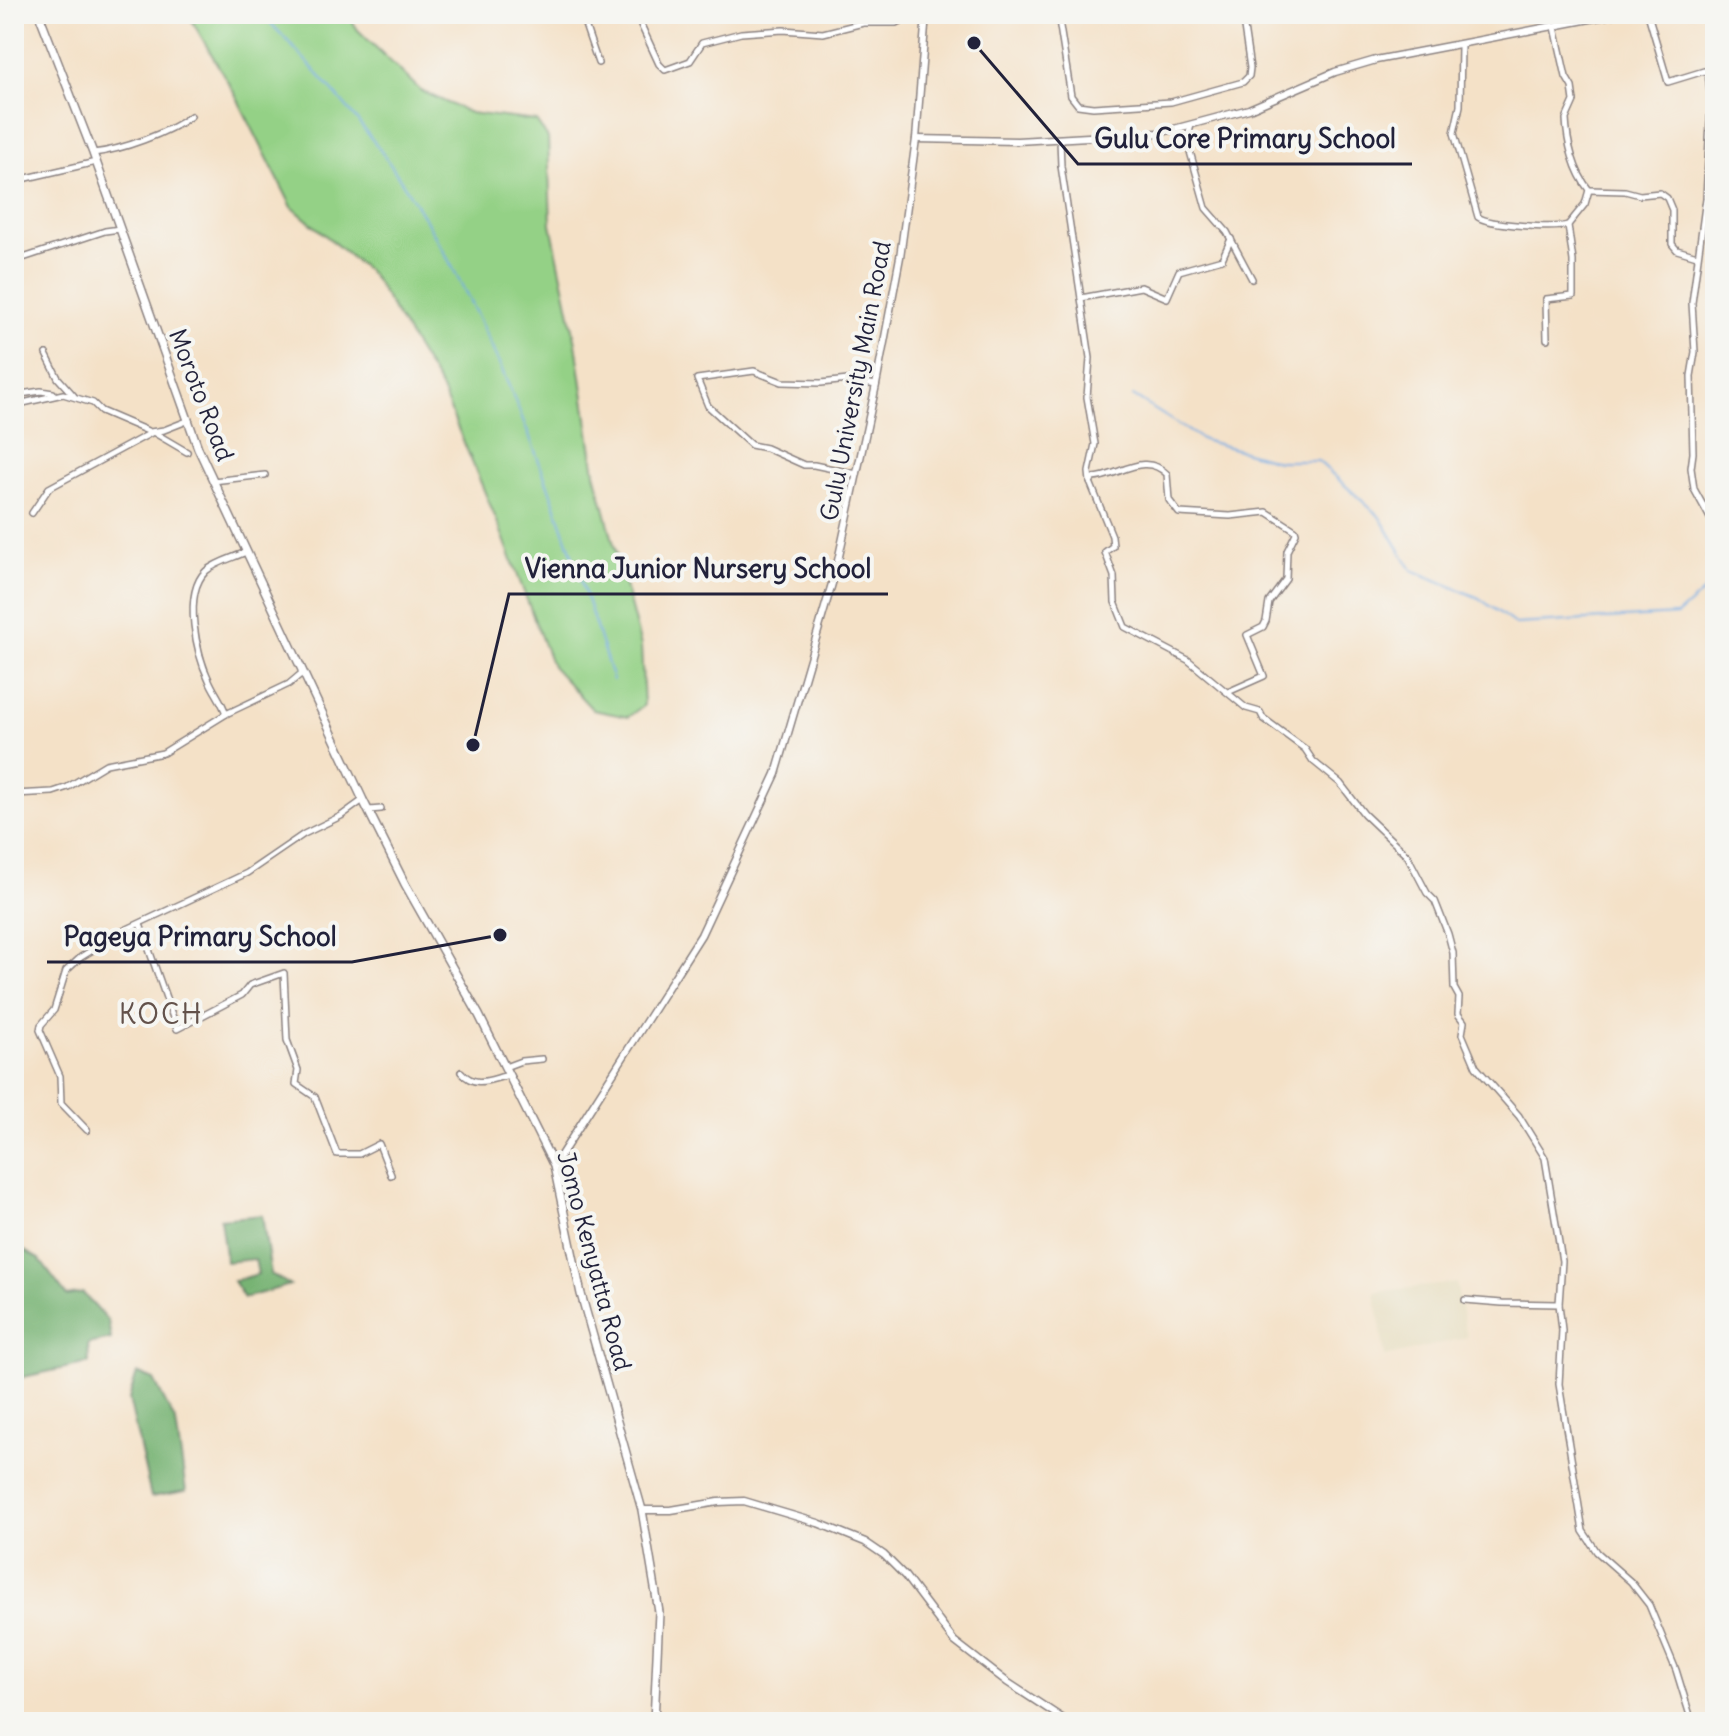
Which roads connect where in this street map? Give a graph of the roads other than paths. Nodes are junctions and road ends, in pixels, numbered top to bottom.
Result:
1 (39, 14) edge
2 (593, 14) edge
3 (636, 14) edge
4 (923, 14) edge
5 (1060, 14) edge
6 (1242, 14) edge
7 (1616, 14) edge
8 (1648, 14) edge
9 (1555, 27) junction
10 (1461, 45) junction
11 (598, 63) dead end
12 (191, 116) dead end
13 (1191, 125) junction
14 (916, 139) junction
15 (1060, 140) junction
16 (95, 158) junction
17 (14, 181) edge
18 (1589, 190) junction
19 (1568, 225) junction
20 (121, 229) junction
21 (1231, 239) junction
22 (1697, 256) junction
23 (14, 261) edge
24 (1252, 279) dead end
25 (1081, 298) junction
26 (1547, 339) dead end
27 (46, 354) dead end
28 (876, 385) junction
29 (57, 394) junction
30 (14, 395) edge
31 (75, 397) junction
32 (14, 405) edge
33 (187, 421) junction
34 (153, 432) junction
35 (187, 452) dead end
36 (857, 474) junction
37 (265, 475) dead end
38 (213, 481) junction
39 (1090, 482) junction
40 (32, 513) dead end
41 (1715, 527) edge
42 (246, 552) junction
43 (302, 673) junction
44 (1228, 692) junction
45 (226, 714) junction
46 (14, 794) edge
47 (363, 800) junction
48 (381, 809) dead end
49 (369, 810) junction
50 (140, 924) junction
51 (542, 1059) dead end
52 (505, 1067) junction
53 (461, 1072) dead end
54 (509, 1075) junction
55 (87, 1130) dead end
56 (554, 1166) junction
57 (391, 1175) dead end
58 (1465, 1300) dead end
59 (1559, 1304) junction
60 (642, 1510) junction
61 (654, 1722) edge
62 (1068, 1722) edge
63 (1692, 1722) edge

1 - 16 main road, Moroto Road
2 - 11 street
3 - 4 street
4 - 14 street, Gulu University Main Road
5 - 6 street
7 - 9 street
8 - 22 street
9 - 10 street
9 - 18 street
10 - 13 street
10 - 19 street
12 - 16 street
13 - 15 street
13 - 21 street
14 - 15 street
14 - 28 street, Gulu University Main Road
15 - 25 street
16 - 17 street
16 - 20 main road, Moroto Road
18 - 19 street
18 - 22 street
19 - 26 street
20 - 23 street
20 - 33 main road, Moroto Road
21 - 24 street
21 - 25 street
22 - 41 street
25 - 39 street
27 - 31 street
28 - 36 street, Gulu University Main Road
28 - 36 street
29 - 30 street
29 - 31 street
29 - 32 street
31 - 34 street
33 - 34 street
33 - 38 main road, Moroto Road
34 - 35 street
34 - 40 street
36 - 56 street, Gulu University Main Road
37 - 38 street
38 - 42 main road, Moroto Road
39 - 44 street
39 - 44 street
42 - 43 main road, Moroto Road
42 - 45 street
43 - 45 street
43 - 47 main road, Moroto Road
44 - 59 street
45 - 46 street
47 - 49 main road, Jomo Kenyatta Road
47 - 50 street
48 - 49 street
49 - 52 main road, Jomo Kenyatta Road
50 - 55 street
50 - 57 street
51 - 52 street
52 - 54 main road, Jomo Kenyatta Road
53 - 54 street
54 - 56 main road, Jomo Kenyatta Road
56 - 60 main road, Jomo Kenyatta Road
58 - 59 street
59 - 63 street
60 - 61 main road, Jomo Kenyatta Road
60 - 62 street

